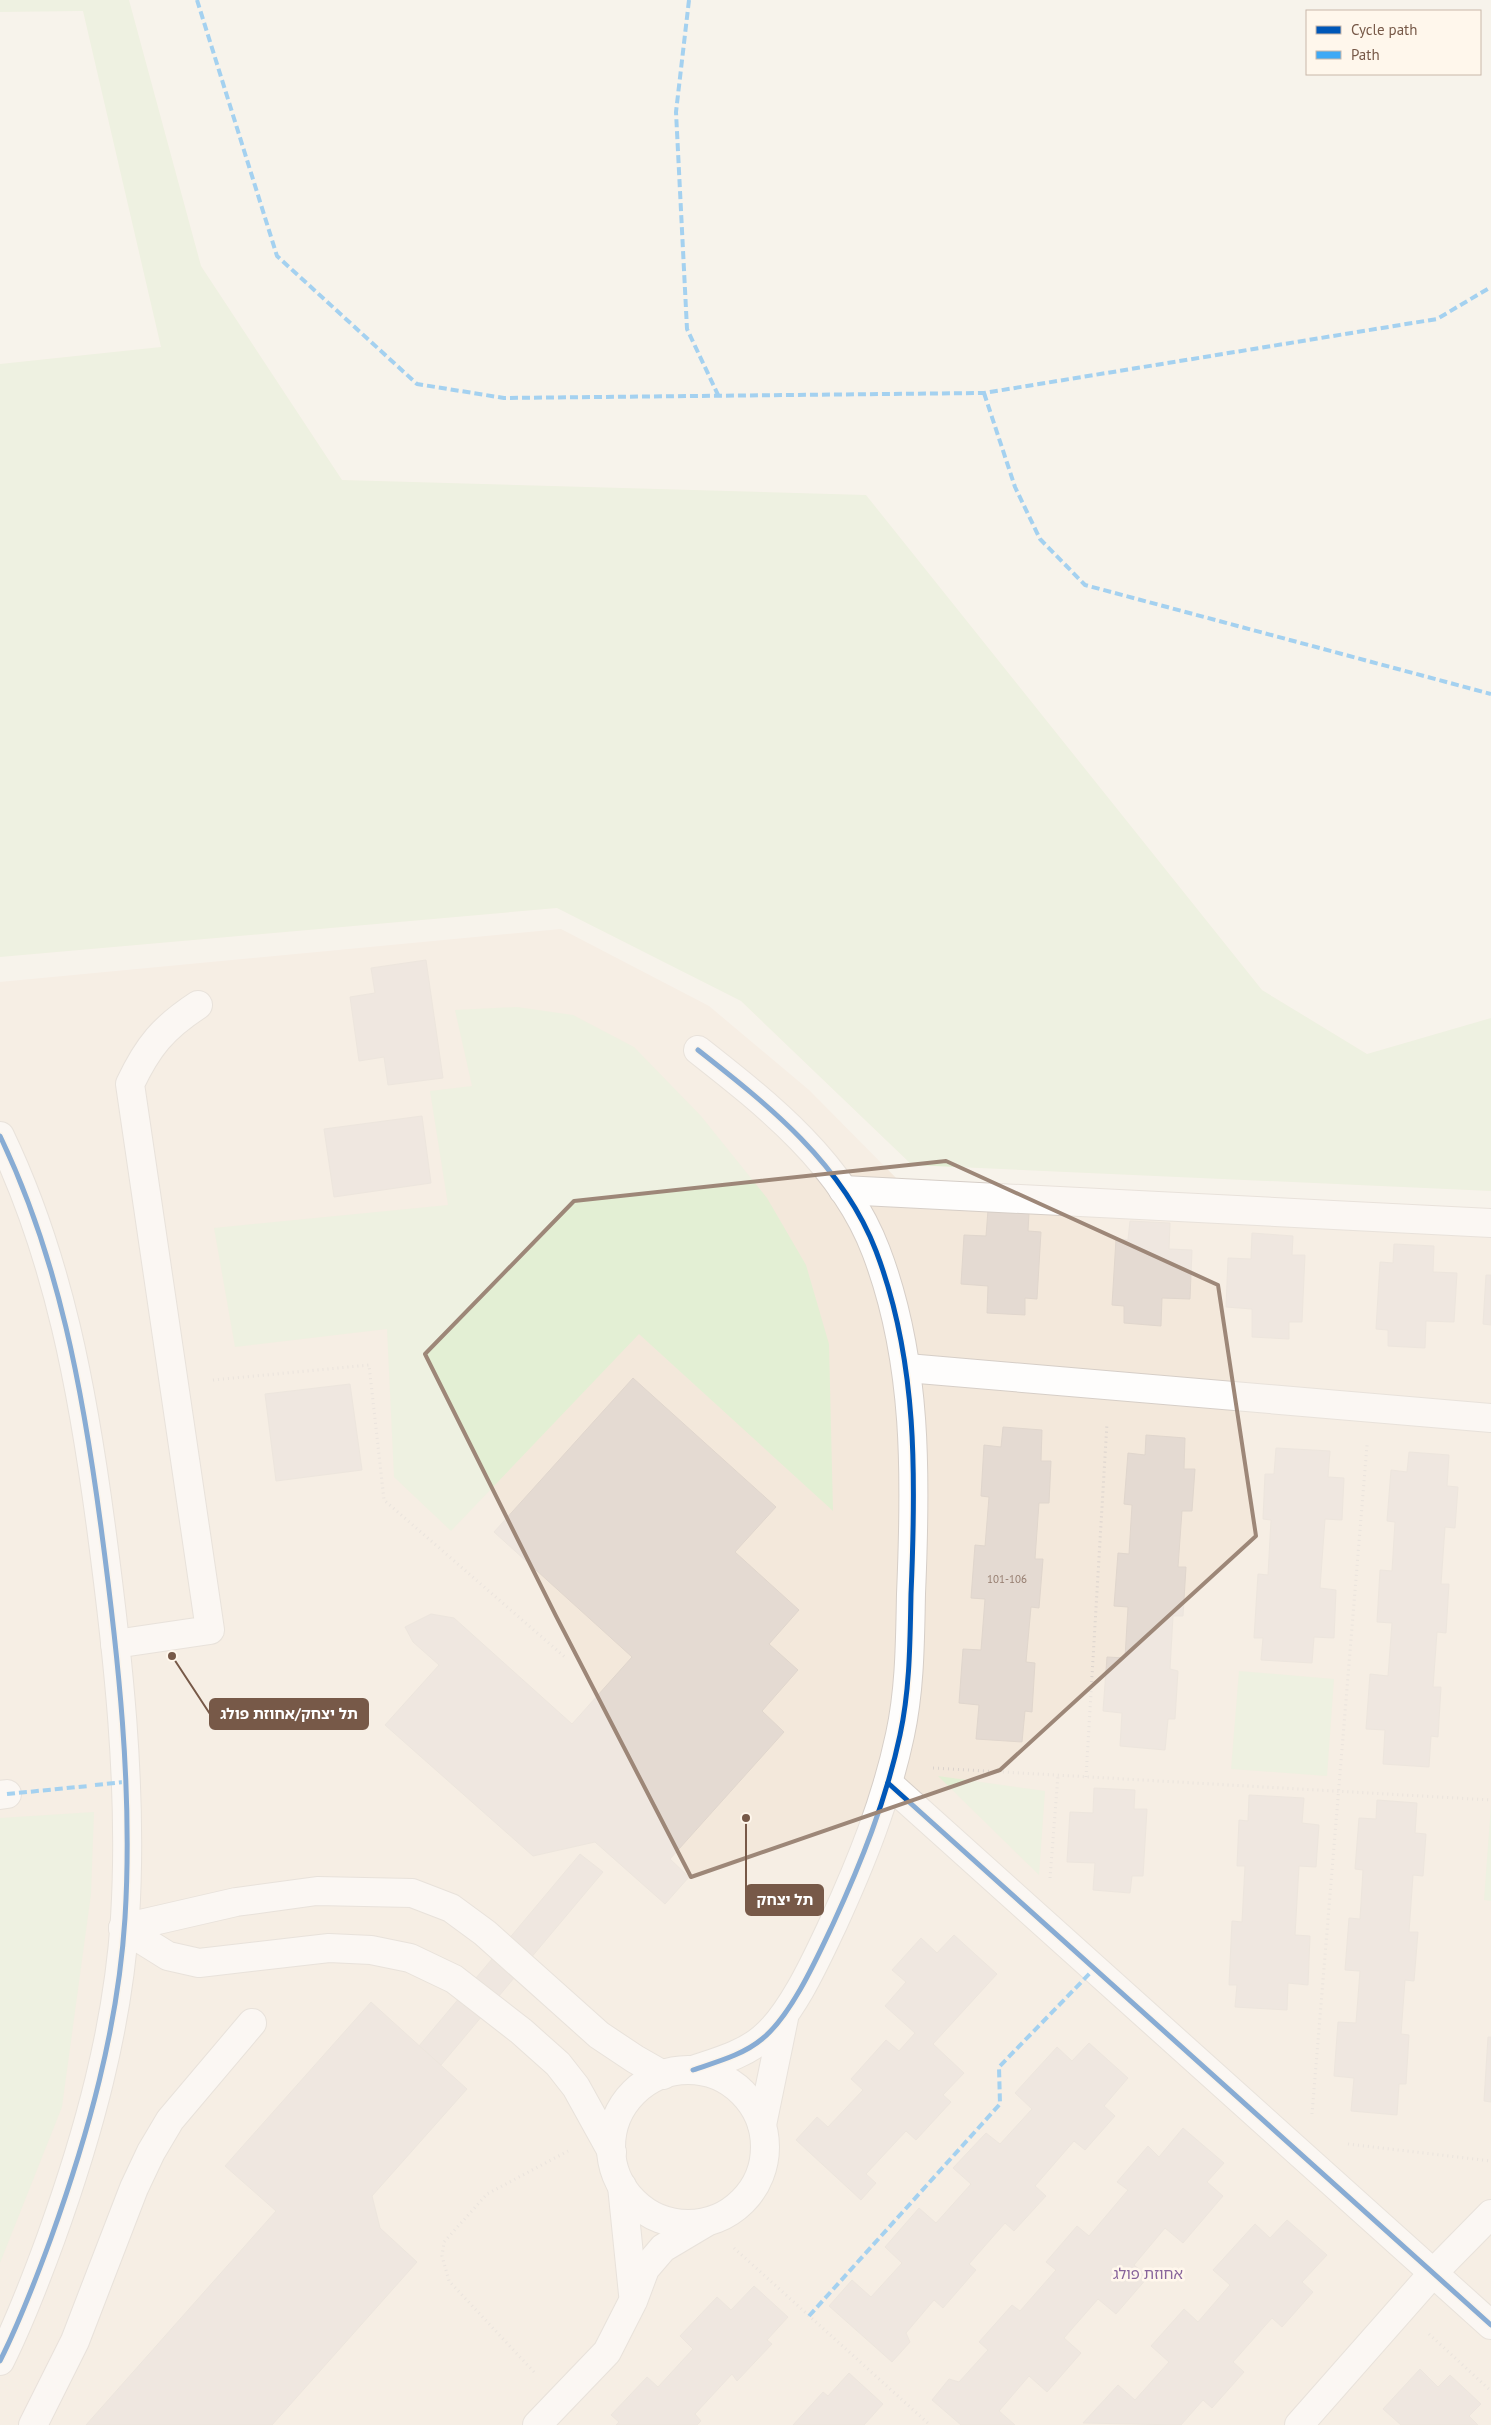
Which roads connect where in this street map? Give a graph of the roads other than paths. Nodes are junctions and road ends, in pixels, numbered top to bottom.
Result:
1 (198, 1005) dead end
2 (698, 1050) dead end
3 (0, 1136) edge
4 (842, 1190) junction
5 (1491, 1223) edge
6 (907, 1368) junction
7 (1491, 1418) edge
8 (115, 1644) junction
9 (890, 1774) junction
10 (123, 1928) junction
11 (785, 2014) junction
12 (252, 2023) dead end
13 (692, 2070) junction
14 (663, 2075) junction
15 (762, 2124) junction
16 (607, 2143) junction
17 (622, 2186) junction
18 (1491, 2214) edge
19 (705, 2222) junction
20 (1433, 2273) junction
21 (633, 2301) junction
22 (1491, 2325) edge
23 (0, 2361) edge
24 (34, 2425) edge
25 (538, 2425) edge
26 (1300, 2425) edge

1 - 8 street
2 - 4 street
3 - 8 street
4 - 5 street
4 - 6 street
6 - 7 street
6 - 9 street
8 - 10 street
9 - 11 street
9 - 20 street
10 - 14 street
10 - 16 street
10 - 23 street
11 - 13 street
11 - 15 street
12 - 24 street
13 - 14 street
13 - 15 street
14 - 16 street
15 - 19 street
16 - 17 street
17 - 19 street
17 - 21 street
18 - 20 street
19 - 21 street
20 - 22 street
20 - 26 street
21 - 25 street

